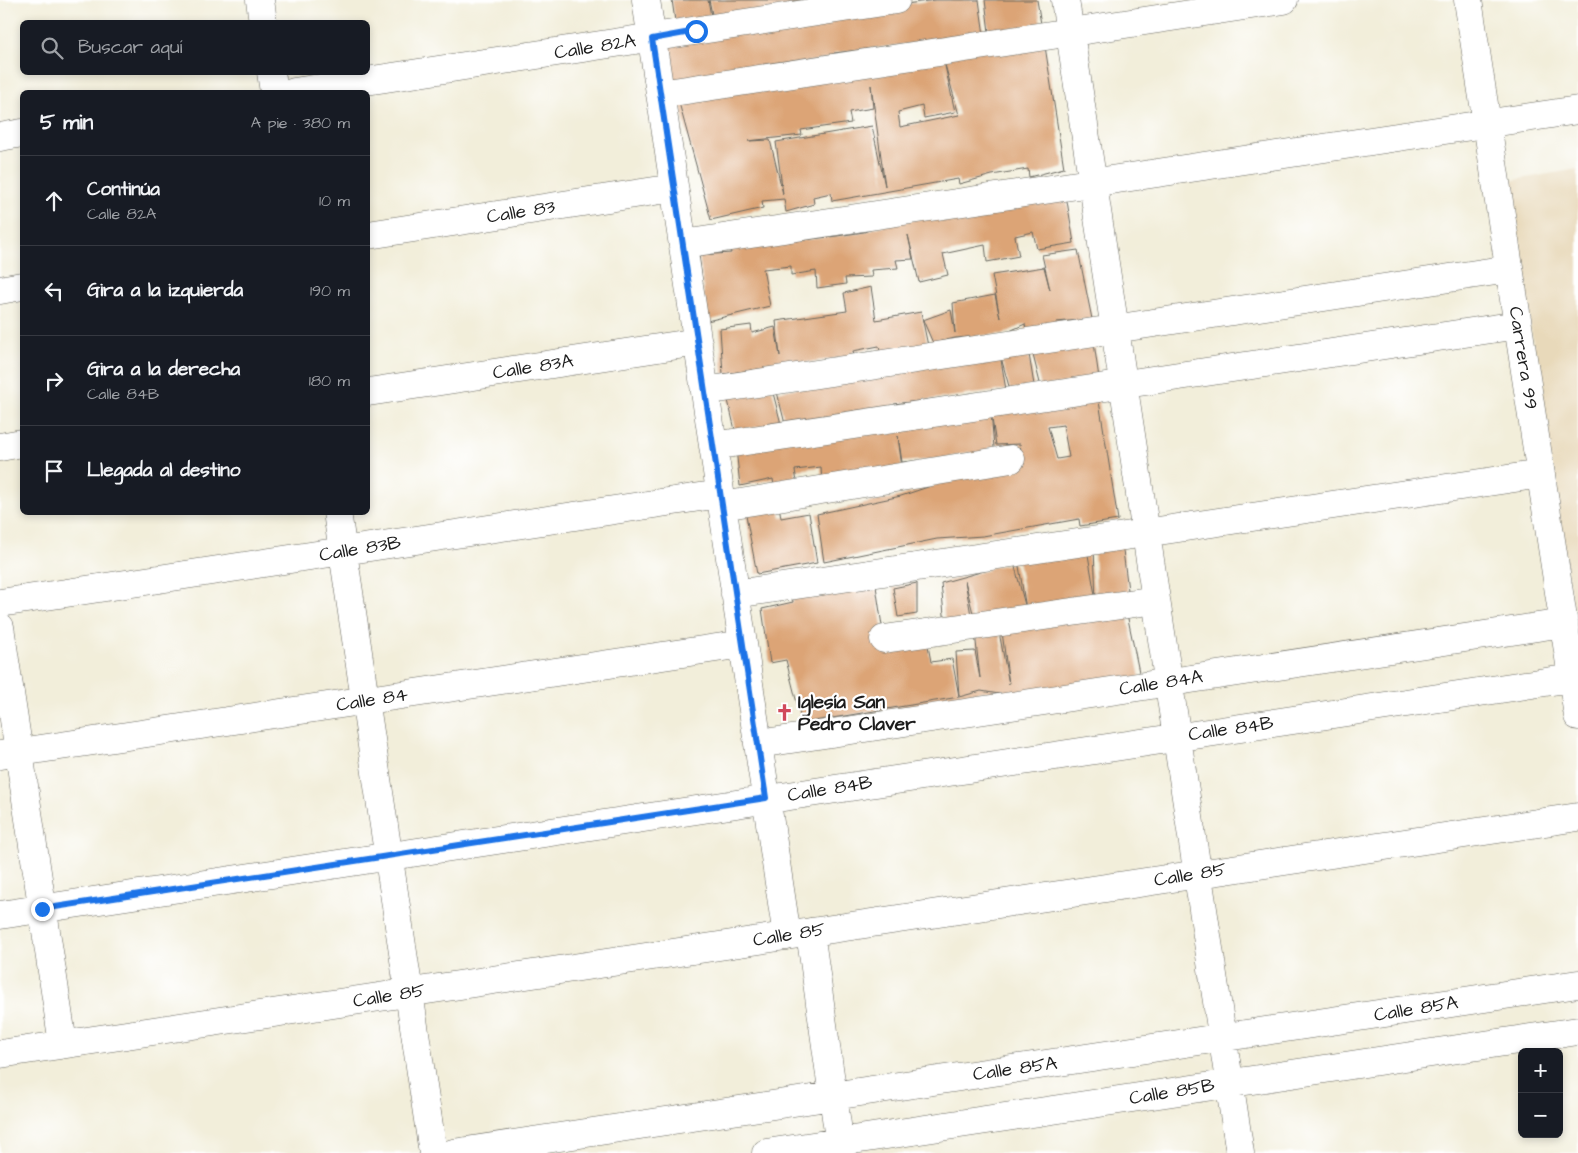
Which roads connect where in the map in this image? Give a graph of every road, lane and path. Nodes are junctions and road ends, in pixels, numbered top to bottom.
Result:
1 (260, 0) edge
2 (646, 0) edge
3 (896, 0) edge
4 (1065, 0) edge
5 (1284, 0) edge
6 (1468, 0) edge
7 (263, 20) edge
8 (1070, 32) junction
9 (652, 39) junction
10 (271, 75) edge
11 (274, 90) edge
12 (308, 90) edge
13 (660, 94) junction
14 (1578, 110) edge
15 (1486, 123) junction
16 (20, 133) edge
17 (0, 137) edge
18 (1093, 182) junction
19 (674, 188) junction
20 (370, 235) edge
21 (683, 244) junction
22 (1509, 269) junction
23 (20, 286) edge
24 (0, 290) edge
25 (1518, 325) junction
26 (1115, 328) junction
27 (698, 342) junction
28 (1124, 384) junction
29 (705, 391) junction
30 (370, 392) edge
31 (20, 443) edge
32 (713, 446) junction
33 (0, 447) edge
34 (1011, 460) dead end
35 (1541, 474) junction
36 (721, 500) junction
37 (337, 515) edge
38 (1146, 532) junction
39 (343, 551) junction
40 (735, 594) junction
41 (1156, 600) junction
42 (0, 603) edge
43 (1564, 623) junction
44 (0, 627) edge
45 (884, 639) dead end
46 (743, 644) junction
47 (1572, 678) junction
48 (1169, 682) junction
49 (365, 701) junction
50 (1578, 716) edge
51 (1177, 737) junction
52 (758, 744) junction
53 (10, 754) edge
54 (766, 798) junction
55 (1578, 817) edge
56 (388, 857) junction
57 (1198, 874) junction
58 (42, 909) junction
59 (0, 915) edge
60 (798, 934) junction
61 (1578, 984) edge
62 (409, 992) junction
63 (1578, 1031) edge
64 (1223, 1038) junction
65 (63, 1044) junction
66 (0, 1054) edge
67 (1230, 1084) junction
68 (833, 1096) junction
69 (840, 1148) edge
70 (433, 1153) edge
71 (453, 1153) edge
72 (766, 1153) edge
73 (1240, 1153) edge

1 - 7 street
2 - 9 street
3 - 9 street, Calle 82A
4 - 8 street
5 - 8 street
6 - 15 street, Carrera 99
8 - 13 street
8 - 18 street
9 - 12 street, Calle 82A
9 - 13 street
10 - 11 street
13 - 19 street
14 - 15 street
15 - 18 street
15 - 22 street, Carrera 99
16 - 17 street
18 - 21 street
18 - 26 street
19 - 20 street, Calle 83
19 - 21 street
21 - 27 street
22 - 25 street, Carrera 99
22 - 26 street
23 - 24 street
25 - 28 street
25 - 35 street, Carrera 99
26 - 28 street
26 - 29 street
27 - 29 street
27 - 30 street, Calle 83A
28 - 32 street
28 - 38 street
29 - 32 street
31 - 33 street
32 - 36 street
34 - 36 street, Calle 83B
35 - 38 street
35 - 43 street, Carrera 99
36 - 39 street, Calle 83B
36 - 40 street
37 - 39 street
38 - 40 street
38 - 41 street
39 - 42 street, Calle 83B
39 - 49 street
40 - 46 street
41 - 45 street
41 - 48 street
43 - 47 street, Carrera 99
43 - 48 street, Calle 84A
44 - 53 street
46 - 49 street, Calle 84
46 - 52 street
47 - 50 street, Carrera 99
47 - 51 street, Calle 84B
48 - 51 street
48 - 52 street, Calle 84A
49 - 53 street, Calle 84
49 - 56 street
51 - 54 street, Calle 84B
51 - 57 street
52 - 54 street
53 - 58 street
54 - 56 street, Calle 84B
54 - 60 street
55 - 57 street, Calle 85
56 - 58 street, Calle 84B
56 - 62 street
57 - 60 street, Calle 85
57 - 64 street
58 - 59 street, Calle 84B
58 - 65 street
60 - 62 street, Calle 85
60 - 68 street
61 - 64 street, Calle 85A
62 - 65 street, Calle 85
62 - 70 street
63 - 67 street, Calle 85B
64 - 67 street
64 - 68 street, Calle 85A
65 - 66 street, Calle 85
67 - 69 street, Calle 85B
67 - 73 street
68 - 69 street
68 - 71 street, Calle 85A
69 - 72 street, Calle 85B

